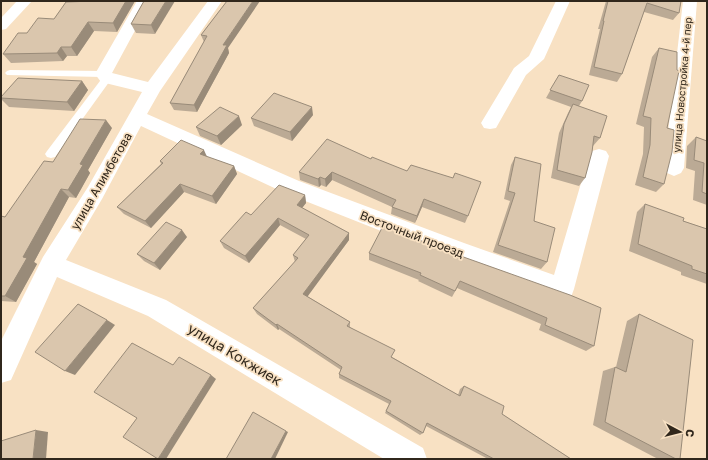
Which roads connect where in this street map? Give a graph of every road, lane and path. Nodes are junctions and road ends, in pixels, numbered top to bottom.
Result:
1 (24, 1) edge
2 (144, 1) edge
3 (215, 1) edge
4 (563, 1) edge
5 (690, 1) edge
6 (1, 26) edge
7 (10, 73) dead end
8 (105, 76) junction
9 (152, 90) junction
10 (138, 117) junction
11 (490, 123) dead end
12 (51, 154) dead end
13 (599, 156) dead end
14 (674, 168) dead end
15 (51, 264) junction
16 (1, 370) edge
17 (412, 459) edge

1 - 6 street
2 - 8 street
3 - 9 street, улица Алимбетова
4 - 11 street
5 - 14 street, улица Новостройка 4-й пер
7 - 8 lane
8 - 9 street
8 - 12 lane
9 - 10 street, улица Алимбетова
10 - 13 street, Восточный проезд
10 - 15 street, улица Алимбетова
15 - 16 street, улица Алимбетова
15 - 17 street, улица Кокжиек

